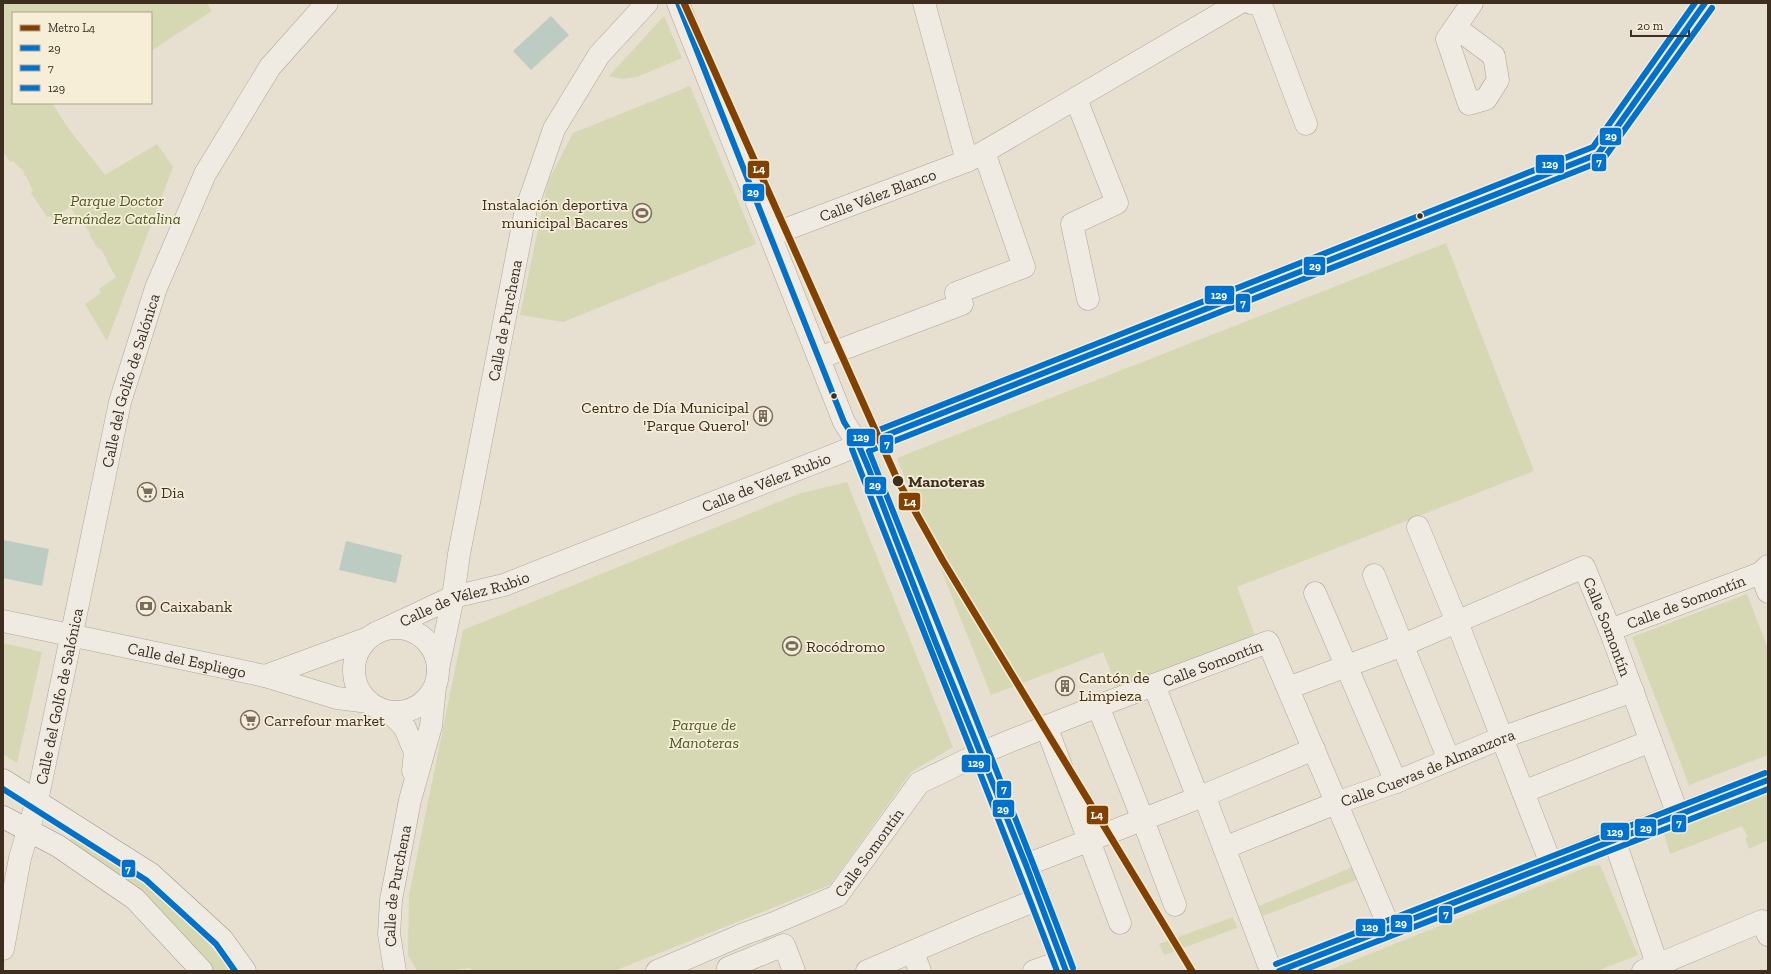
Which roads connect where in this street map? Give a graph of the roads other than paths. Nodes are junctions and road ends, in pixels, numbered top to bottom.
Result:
1 (327, 3) edge
2 (648, 3) edge
3 (678, 3) edge
4 (924, 3) edge
5 (1239, 3) edge
6 (1251, 3) edge
7 (1472, 3) edge
8 (1706, 3) edge
9 (1455, 27) dead end
10 (1076, 98) junction
11 (1306, 124) dead end
12 (975, 157) junction
13 (771, 235) junction
14 (1088, 299) dead end
15 (819, 358) junction
16 (858, 446) junction
17 (1418, 527) dead end
18 (1374, 575) dead end
19 (1766, 577) edge
20 (1314, 593) dead end
21 (453, 597) junction
22 (3, 622) edge
23 (1457, 622) junction
24 (387, 628) junction
25 (1610, 630) junction
26 (72, 635) junction
27 (368, 638) junction
28 (1404, 645) junction
29 (1346, 665) junction
30 (265, 676) junction
31 (436, 678) junction
32 (1154, 685) junction
33 (1288, 688) junction
34 (1633, 691) junction
35 (369, 702) junction
36 (1098, 706) junction
37 (390, 712) junction
38 (1046, 726) junction
39 (1502, 738) junction
40 (1651, 741) junction
41 (1314, 749) junction
42 (981, 753) junction
43 (1449, 760) junction
44 (3, 780) edge
45 (1768, 780) edge
46 (1396, 782) junction
47 (1523, 792) junction
48 (1201, 797) junction
49 (410, 800) junction
50 (37, 801) junction
51 (1336, 803) junction
52 (1678, 815) junction
53 (3, 817) edge
54 (1144, 820) junction
55 (28, 830) junction
56 (1614, 839) junction
57 (1089, 840) junction
58 (1224, 848) junction
59 (1551, 864) junction
60 (1026, 865) junction
61 (1039, 900) junction
62 (1175, 905) dead end
63 (1120, 923) dead end
64 (1390, 928) junction
65 (1768, 935) edge
66 (719, 945) junction
67 (3, 949) edge
68 (916, 962) edge
69 (1064, 966) edge
70 (1650, 968) edge
71 (729, 969) edge
72 (202, 971) edge
73 (244, 971) edge
74 (395, 971) edge
75 (657, 971) edge
76 (794, 971) edge
77 (867, 971) edge
78 (1034, 971) edge
79 (1271, 971) edge
80 (1278, 971) edge

1 - 26 street, Calle del Golfo de Salónica
2 - 21 street, Calle de Purchena
3 - 13 street
4 - 12 street
5 - 10 street, Calle Vélez Blanco
6 - 11 street
7 - 9 street
8 - 16 street, Calle de Vélez Rubio
10 - 12 street, Calle Vélez Blanco
10 - 14 street
12 - 13 street, Calle Vélez Blanco
12 - 15 street
13 - 15 street
15 - 16 street
16 - 21 street, Calle de Vélez Rubio
16 - 42 street
17 - 23 street
18 - 28 street
19 - 25 street, Calle de Somontín
20 - 29 street
21 - 24 street, Calle de Vélez Rubio
21 - 31 street, Calle de Purchena
22 - 26 street, Calle del Espliego
23 - 25 street, Calle Somontín
23 - 28 street, Calle Somontín
23 - 39 street
24 - 27 street
24 - 31 street
25 - 34 street, Calle Somontín
26 - 30 street, Calle del Espliego
26 - 50 street, Calle del Golfo de Salónica
27 - 30 street
27 - 35 street
28 - 29 street, Calle Somontín
28 - 43 street
29 - 33 street, Calle Somontín
29 - 46 street
30 - 35 street, Calle del Espliego
31 - 37 street
31 - 49 street, Calle de Purchena
32 - 33 street, Calle Somontín
32 - 36 street, Calle Somontín
32 - 48 street, Calle Somontín
33 - 41 street, Calle Somontín
34 - 39 street, Calle Cuevas de Almanzora
34 - 40 street, Calle Somontín
35 - 37 street
36 - 38 street, Calle Somontín
36 - 54 street
37 - 49 street, Calle de Purchena
38 - 42 street, Calle Somontín
38 - 57 street
39 - 43 street, Calle Cuevas de Almanzora
39 - 47 street
40 - 47 street
40 - 52 street, Calle Somontín
41 - 48 street
41 - 51 street, Calle Somontín
42 - 60 street
42 - 66 street, Calle Somontín
43 - 46 street, Calle Cuevas de Almanzora
44 - 50 street
45 - 52 street
46 - 51 street, Calle Cuevas de Almanzora
47 - 59 street
48 - 54 street
48 - 58 street, Calle Somontín
49 - 74 street, Calle de Purchena
50 - 55 street, Calle del Golfo de Salónica
50 - 73 street
51 - 58 street, Calle Cuevas de Almanzora
51 - 64 street, Calle Somontín
52 - 56 street
53 - 55 street
54 - 57 street
54 - 62 street
55 - 67 street, Calle del Golfo de Salónica
55 - 72 street
56 - 59 street
56 - 70 street
57 - 60 street
57 - 63 street
58 - 79 street, Calle Somontín
59 - 64 street
60 - 61 street
61 - 68 street
61 - 69 street
64 - 80 street
65 - 70 street
66 - 71 street
66 - 75 street, Calle Somontín
68 - 77 street
69 - 78 street
71 - 76 street

